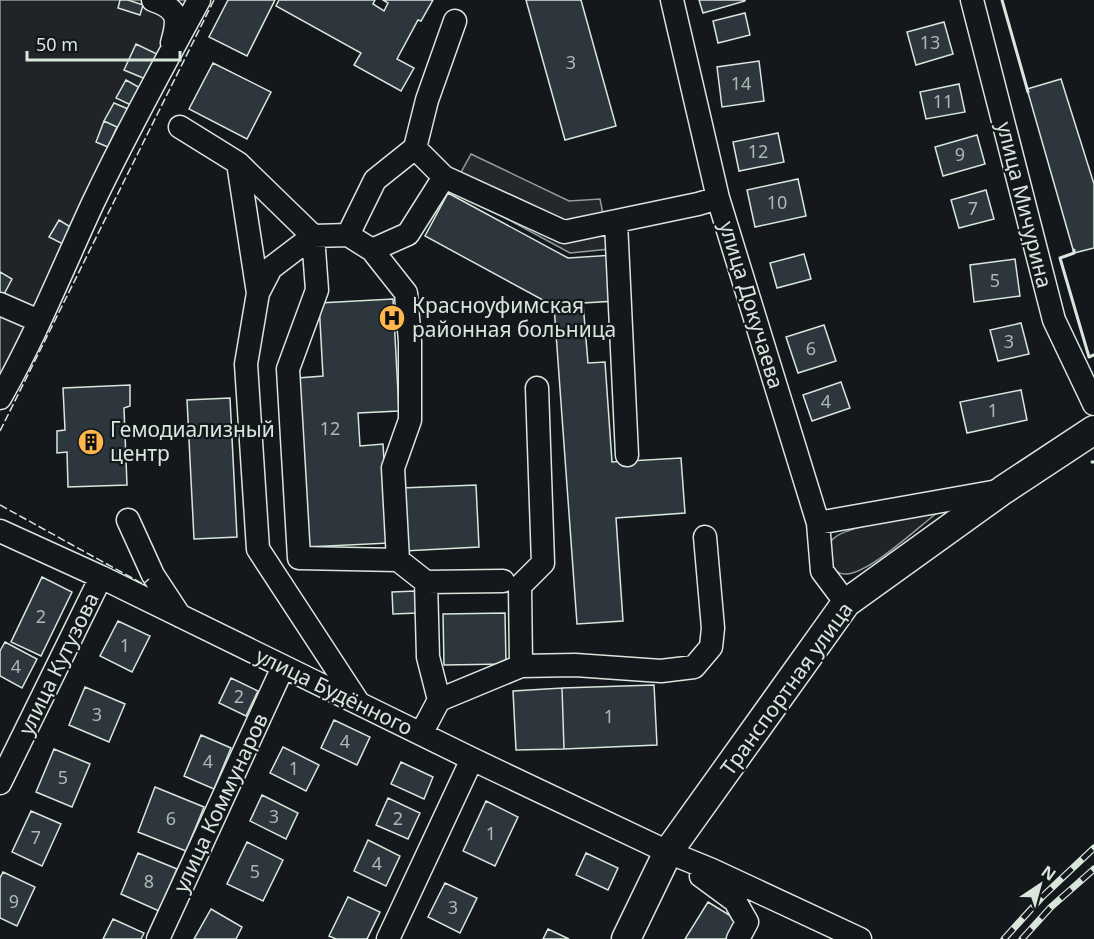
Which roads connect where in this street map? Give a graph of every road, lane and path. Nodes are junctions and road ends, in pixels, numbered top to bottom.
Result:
1 (199, 0) edge
2 (672, 0) edge
3 (972, 0) edge
4 (162, 2) edge
5 (455, 21) dead end
6 (168, 56) junction
7 (180, 127) dead end
8 (415, 148) junction
9 (238, 164) junction
10 (444, 177) junction
11 (718, 198) junction
12 (616, 222) junction
13 (348, 235) junction
14 (313, 236) junction
15 (372, 250) junction
16 (258, 293) junction
17 (0, 304) edge
18 (39, 321) junction
19 (537, 388) dead end
20 (0, 398) edge
21 (1094, 404) edge
22 (1094, 430) edge
23 (627, 455) dead end
24 (1003, 490) junction
25 (128, 520) dead end
26 (818, 523) junction
27 (0, 531) edge
28 (705, 537) dead end
29 (398, 560) junction
30 (102, 577) junction
31 (504, 581) dead end
32 (426, 582) junction
33 (846, 603) junction
34 (181, 617) junction
35 (521, 666) junction
36 (283, 667) junction
37 (439, 700) junction
38 (358, 702) junction
39 (421, 734) junction
40 (472, 759) junction
41 (0, 783) edge
42 (668, 852) junction
43 (158, 939) edge
44 (388, 939) edge
45 (626, 939) edge
46 (738, 939) edge
47 (860, 939) edge

1 - 6 street
2 - 11 street, улица Докучаева
3 - 21 street, улица Мичурина
4 - 6 street
5 - 8 street
6 - 18 street
7 - 9 street
8 - 10 street
8 - 13 street
9 - 14 street
9 - 16 street
10 - 12 street
10 - 15 street
11 - 12 street
11 - 26 street, улица Докучаева
12 - 23 street
13 - 14 street
13 - 15 street
14 - 16 street
14 - 29 street
15 - 29 street
16 - 38 street
17 - 18 street
18 - 20 street
19 - 35 street
22 - 24 main road, Транспортная улица
24 - 26 street
24 - 33 main road, Транспортная улица
25 - 34 street
26 - 33 street, улица Докучаева
27 - 30 street, улица Будённого
28 - 35 street
29 - 32 street
30 - 34 street, улица Будённого
30 - 41 street, улица Кутузова
31 - 32 street
32 - 37 street
33 - 42 main road, Транспортная улица
34 - 36 street, улица Будённого
35 - 37 street
36 - 38 street, улица Будённого
36 - 43 street, улица Коммунаров
37 - 39 street
38 - 39 street, улица Будённого
39 - 40 street, улица Будённого
40 - 42 street, улица Будённого
40 - 44 street
42 - 45 main road, Транспортная улица
42 - 46 street
42 - 47 street

